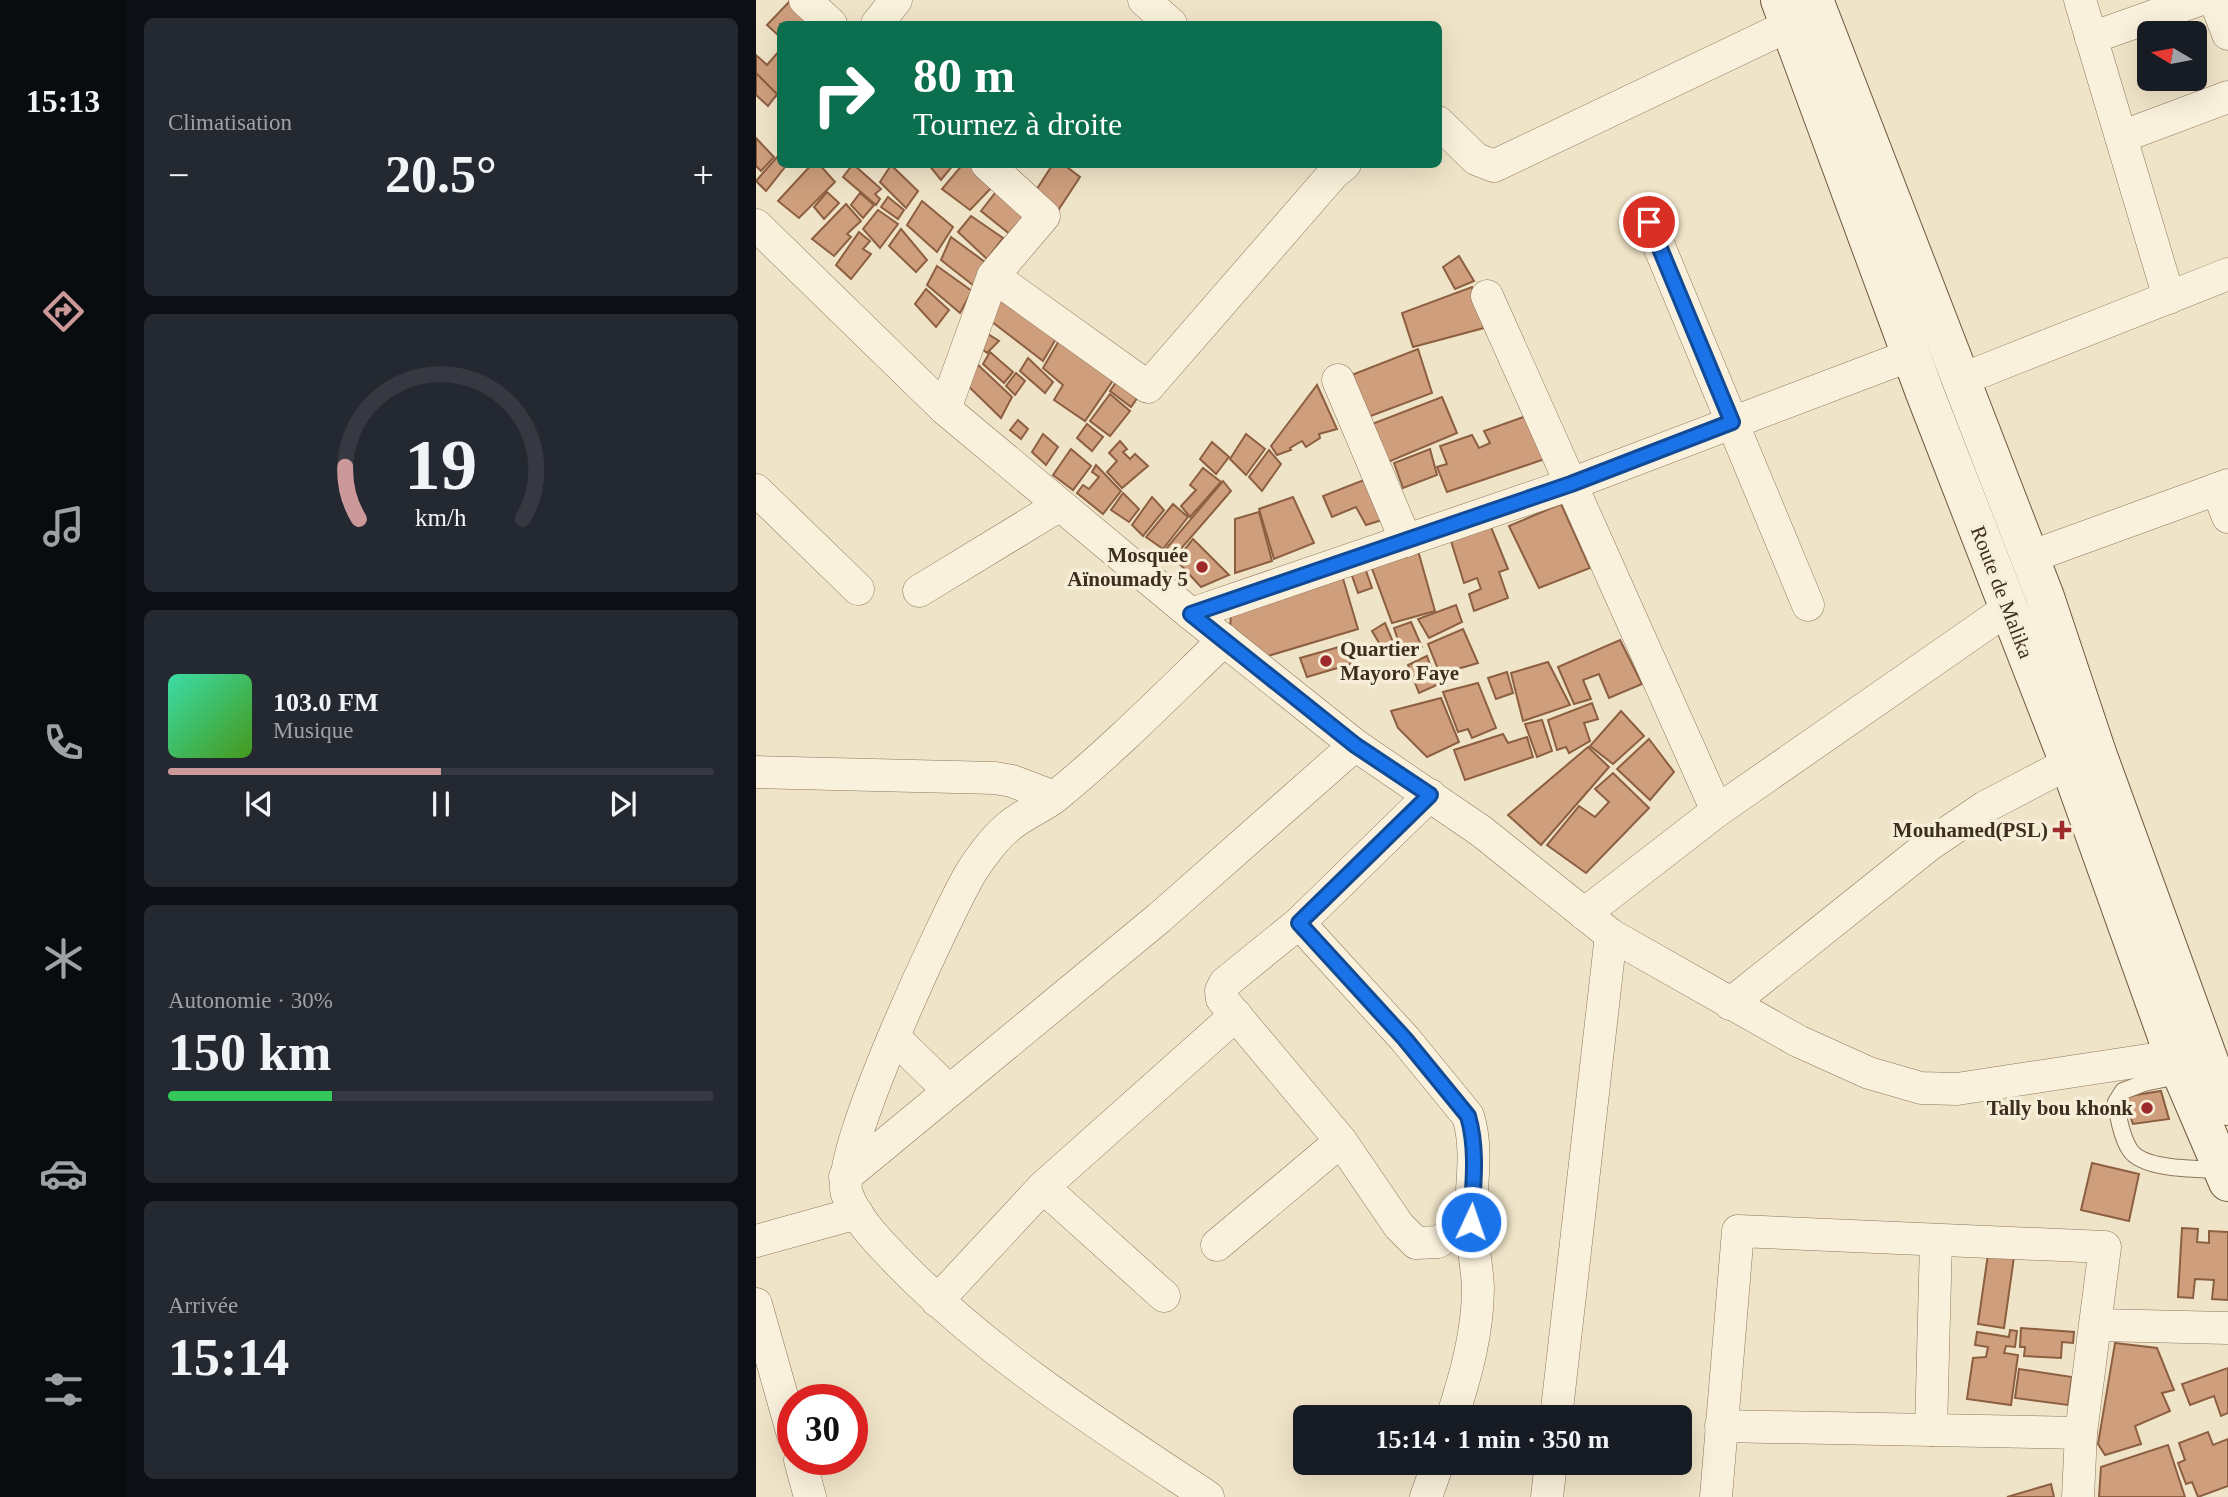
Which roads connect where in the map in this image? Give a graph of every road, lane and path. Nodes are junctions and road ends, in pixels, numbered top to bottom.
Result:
1 (805, 0) edge
2 (896, 0) edge
3 (1144, 0) edge
4 (2080, 0) edge
5 (2199, 0) edge
6 (2215, 0) edge
7 (1795, 8) edge
8 (828, 21) edge
9 (879, 21) edge
10 (1168, 21) edge
11 (2228, 34) edge
12 (2091, 38) junction
13 (2228, 97) edge
14 (1442, 126) edge
15 (2121, 137) junction
16 (991, 168) edge
17 (1334, 168) edge
18 (1649, 222) dead end
19 (756, 225) edge
20 (2228, 274) edge
21 (993, 276) junction
22 (1488, 296) dead end
23 (2169, 298) junction
24 (1911, 355) junction
25 (1338, 380) dead end
26 (1960, 380) junction
27 (945, 409) junction
28 (1732, 422) junction
29 (1571, 484) junction
30 (756, 490) edge
31 (2224, 497) edge
32 (1060, 505) junction
33 (1406, 541) junction
34 (2030, 557) junction
35 (858, 589) dead end
36 (919, 592) dead end
37 (1808, 605) dead end
38 (2009, 608) junction
39 (1191, 614) junction
40 (1224, 640) junction
41 (1355, 745) junction
42 (2069, 763) junction
43 (756, 772) edge
44 (1430, 795) junction
45 (1054, 797) junction
46 (1717, 811) junction
47 (1584, 914) junction
48 (1299, 923) junction
49 (1611, 935) junction
50 (1730, 1004) junction
51 (1236, 1015) junction
52 (894, 1037) junction
53 (2189, 1067) junction
54 (949, 1091) junction
55 (2228, 1106) edge
56 (1341, 1141) junction
57 (2226, 1172) edge
58 (845, 1177) junction
59 (1043, 1187) junction
60 (858, 1213) junction
61 (1471, 1222) junction
62 (756, 1241) edge
63 (1936, 1241) junction
64 (1217, 1245) dead end
65 (1164, 1296) dead end
66 (937, 1301) junction
67 (756, 1304) edge
68 (2097, 1325) junction
69 (2228, 1328) edge
70 (779, 1384) edge
71 (1456, 1405) edge
72 (1557, 1405) edge
73 (1721, 1426) junction
74 (1931, 1430) junction
75 (2081, 1433) junction
76 (804, 1475) edge
77 (1434, 1475) edge
78 (1550, 1475) edge
79 (810, 1497) edge
80 (1208, 1497) edge
81 (1426, 1497) edge
82 (1547, 1497) edge
83 (1716, 1497) edge
84 (2078, 1497) edge

1 - 8 street
2 - 9 street
3 - 10 street
4 - 12 street
5 - 12 street
6 - 11 street
7 - 14 street
7 - 24 main road, Route de Malika
7 - 26 main road, Route de Malika
12 - 15 street
13 - 15 street
15 - 23 street
16 - 21 street
17 - 21 street
18 - 28 street
19 - 27 street
20 - 23 street
21 - 27 street
22 - 29 street
23 - 26 street
24 - 28 street
24 - 38 main road, Route de Malika
25 - 33 street
26 - 34 main road, Route de Malika
27 - 32 street
28 - 29 street
28 - 37 street
29 - 33 street
29 - 46 street
30 - 35 street
31 - 34 street
32 - 36 street
32 - 39 street
33 - 39 street
34 - 53 main road, Route de Malika
38 - 42 main road, Route de Malika
38 - 46 street
39 - 40 street
40 - 41 street
40 - 45 street
41 - 44 street
41 - 54 street
42 - 50 street
42 - 53 main road, Route de Malika
43 - 45 street
44 - 47 street
44 - 48 street
45 - 52 street
46 - 47 street
47 - 49 street
48 - 51 street
48 - 61 street
49 - 50 street
49 - 72 street
50 - 53 street
51 - 56 street
51 - 59 street
52 - 54 street
52 - 58 street
53 - 55 main road, Route de Malika
53 - 57 main road, Route de Malika
53 - 57 lane
54 - 58 street
56 - 61 street
56 - 64 street
58 - 60 street
59 - 65 street
59 - 66 street
60 - 62 street
60 - 66 street
61 - 71 street
63 - 68 street
63 - 73 street
63 - 74 street
66 - 80 street
67 - 70 street
68 - 69 street
68 - 75 street
73 - 74 street
73 - 83 street
74 - 75 street
75 - 84 street
76 - 79 street
77 - 81 street
78 - 82 street

